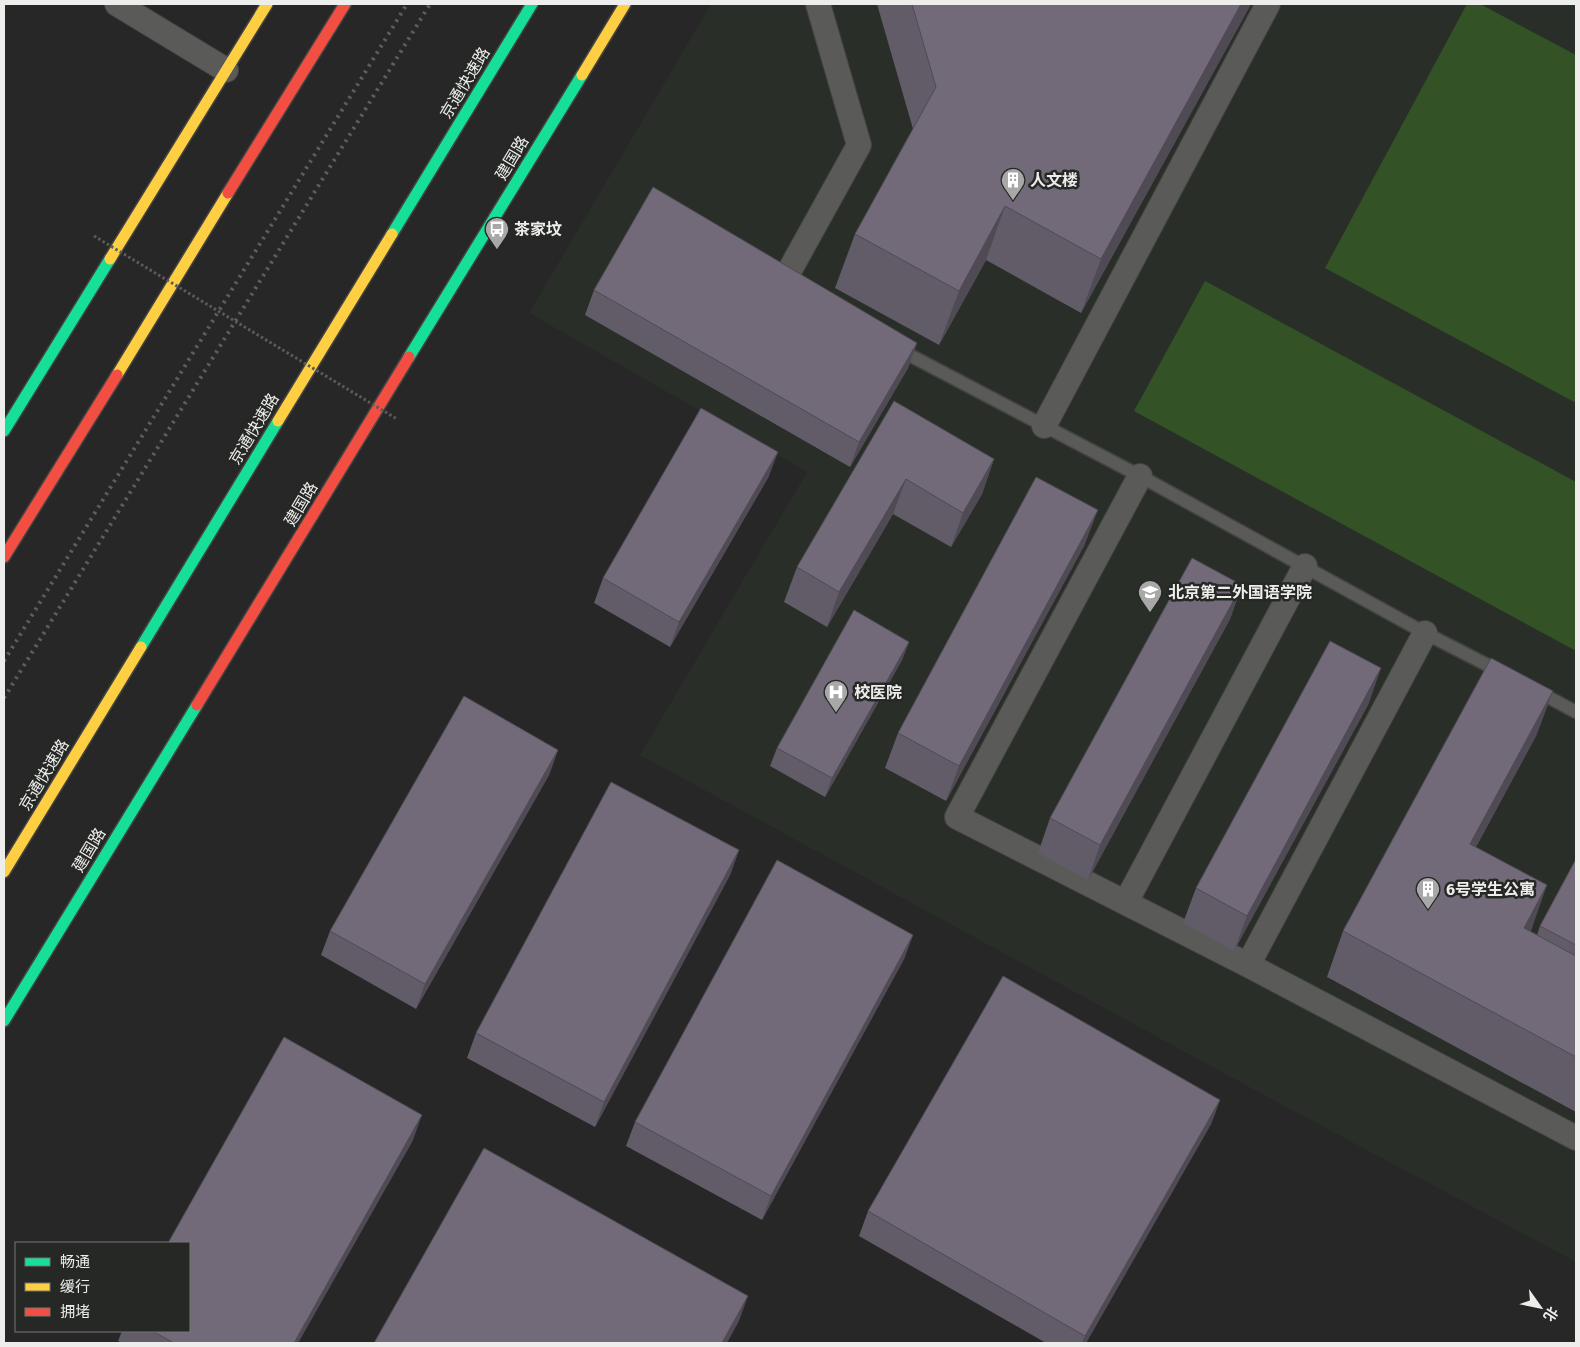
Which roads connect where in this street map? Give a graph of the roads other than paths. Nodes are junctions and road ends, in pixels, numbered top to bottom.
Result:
1 (117, 4) edge
2 (267, 4) edge
3 (345, 4) edge
4 (532, 4) edge
5 (625, 4) edge
6 (818, 4) edge
7 (1268, 4) edge
8 (226, 70) junction
9 (815, 304) edge
10 (891, 345) edge
11 (1044, 426) junction
12 (4, 431) edge
13 (1140, 476) junction
14 (4, 557) edge
15 (1305, 566) junction
16 (1425, 633) junction
17 (1509, 677) edge
18 (1526, 685) edge
19 (1576, 712) edge
20 (4, 872) edge
21 (1126, 902) junction
22 (1248, 965) junction
23 (4, 1022) edge
24 (1576, 1138) edge

1 - 8 street
2 - 8 main road
3 - 14 main road
4 - 20 main road, 京通快速路
5 - 23 main road, 建国路
6 - 9 street
7 - 11 street
8 - 12 main road
10 - 11 lane
11 - 13 lane
13 - 15 lane
13 - 21 street
15 - 16 lane
15 - 21 street
16 - 17 lane
16 - 22 street
18 - 19 lane
21 - 22 street
22 - 24 street

